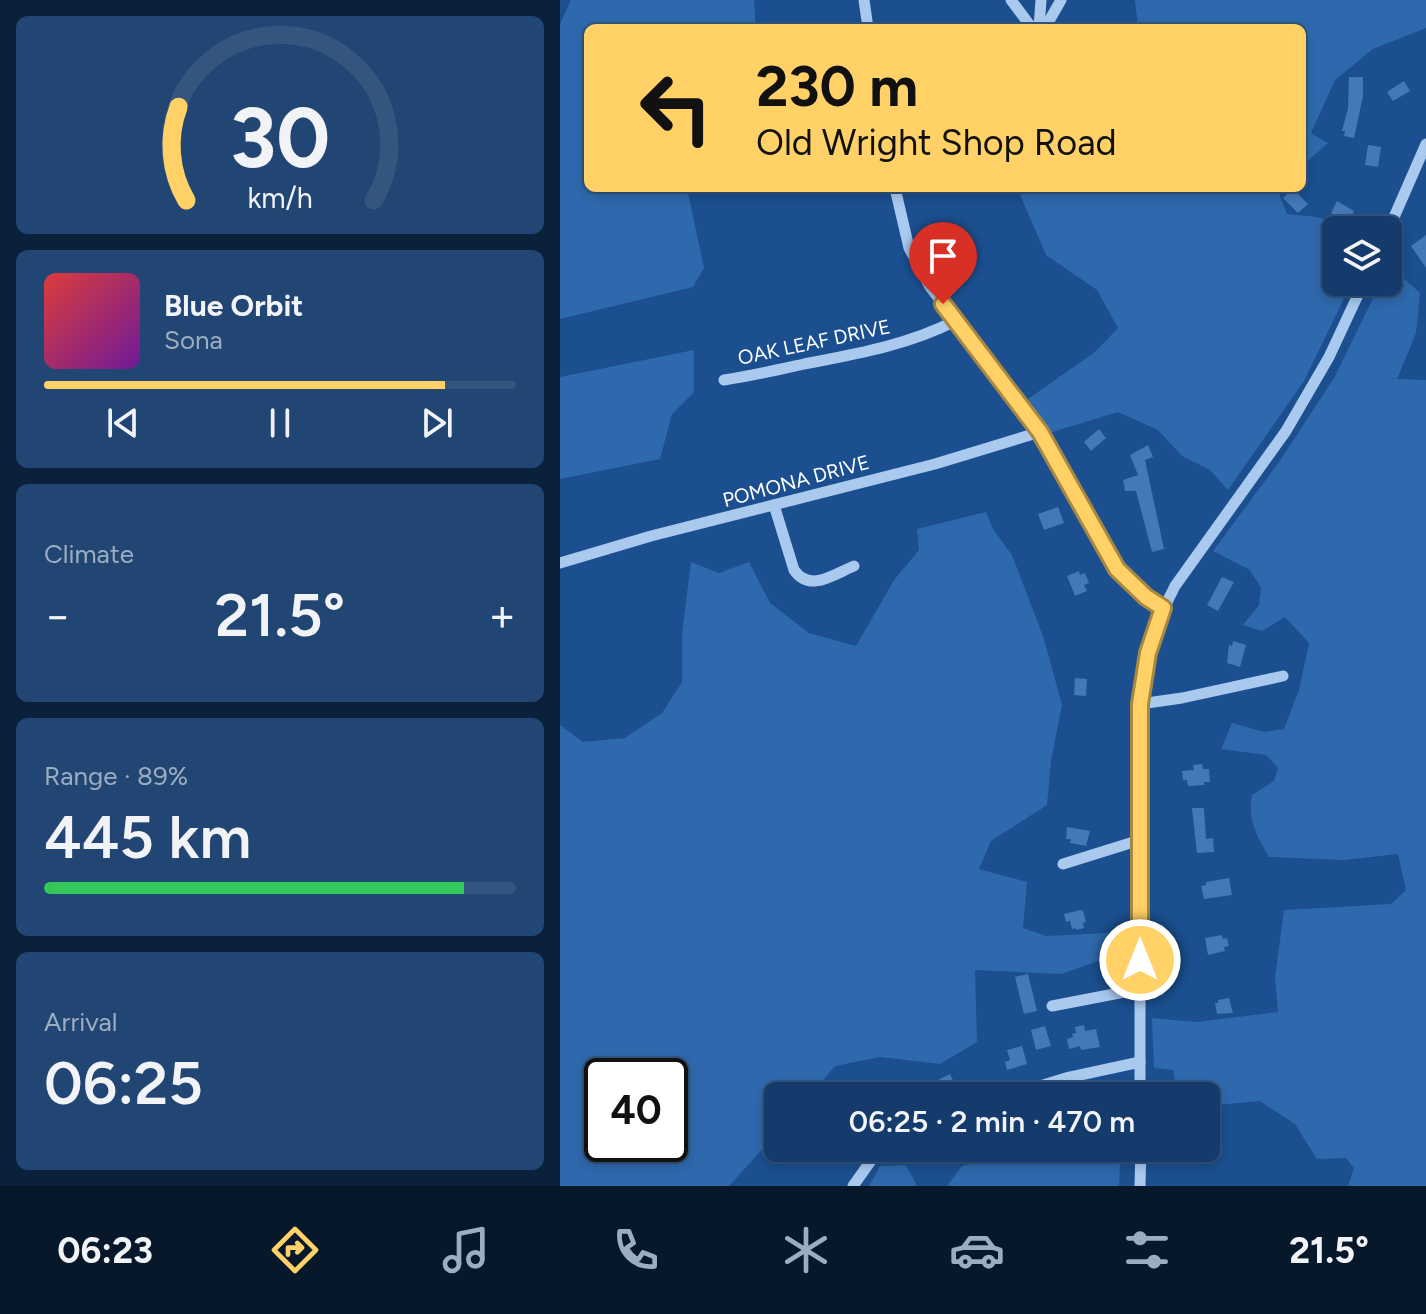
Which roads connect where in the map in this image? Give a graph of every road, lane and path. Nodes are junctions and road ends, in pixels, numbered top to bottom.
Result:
1 (864, 0) edge
2 (1011, 0) edge
3 (1020, 0) edge
4 (1041, 0) edge
5 (1052, 0) edge
6 (1061, 0) edge
7 (867, 24) edge
8 (1034, 24) edge
9 (1035, 24) edge
10 (1038, 24) edge
11 (1040, 24) edge
12 (1041, 24) edge
13 (1426, 144) edge
14 (1423, 166) edge
15 (896, 192) edge
16 (1396, 216) edge
17 (1357, 296) edge
18 (955, 321) junction
19 (724, 380) dead end
20 (1040, 432) junction
21 (774, 505) junction
22 (560, 563) edge
23 (854, 566) dead end
24 (1163, 608) junction
25 (1283, 676) dead end
26 (1140, 704) junction
27 (1140, 840) junction
28 (1063, 864) dead end
29 (1140, 989) junction
30 (1052, 1006) dead end
31 (1140, 1062) junction
32 (1053, 1082) edge
33 (1140, 1082) edge
34 (870, 1162) edge
35 (1141, 1162) edge
36 (853, 1186) edge
37 (1140, 1186) edge

1 - 7 street
2 - 8 street
3 - 9 street
4 - 10 street
5 - 11 street
6 - 12 street
13 - 14 street
14 - 16 street
15 - 18 street
17 - 24 street
18 - 19 street, OAK LEAF DRIVE
18 - 20 street
20 - 21 street, POMONA DRIVE
20 - 24 street
21 - 22 street, POMONA DRIVE
21 - 23 street
24 - 26 street
25 - 26 street
26 - 27 street
27 - 28 street
27 - 29 street
29 - 30 street
29 - 31 street
31 - 32 street
31 - 33 street
34 - 36 street
35 - 37 street

